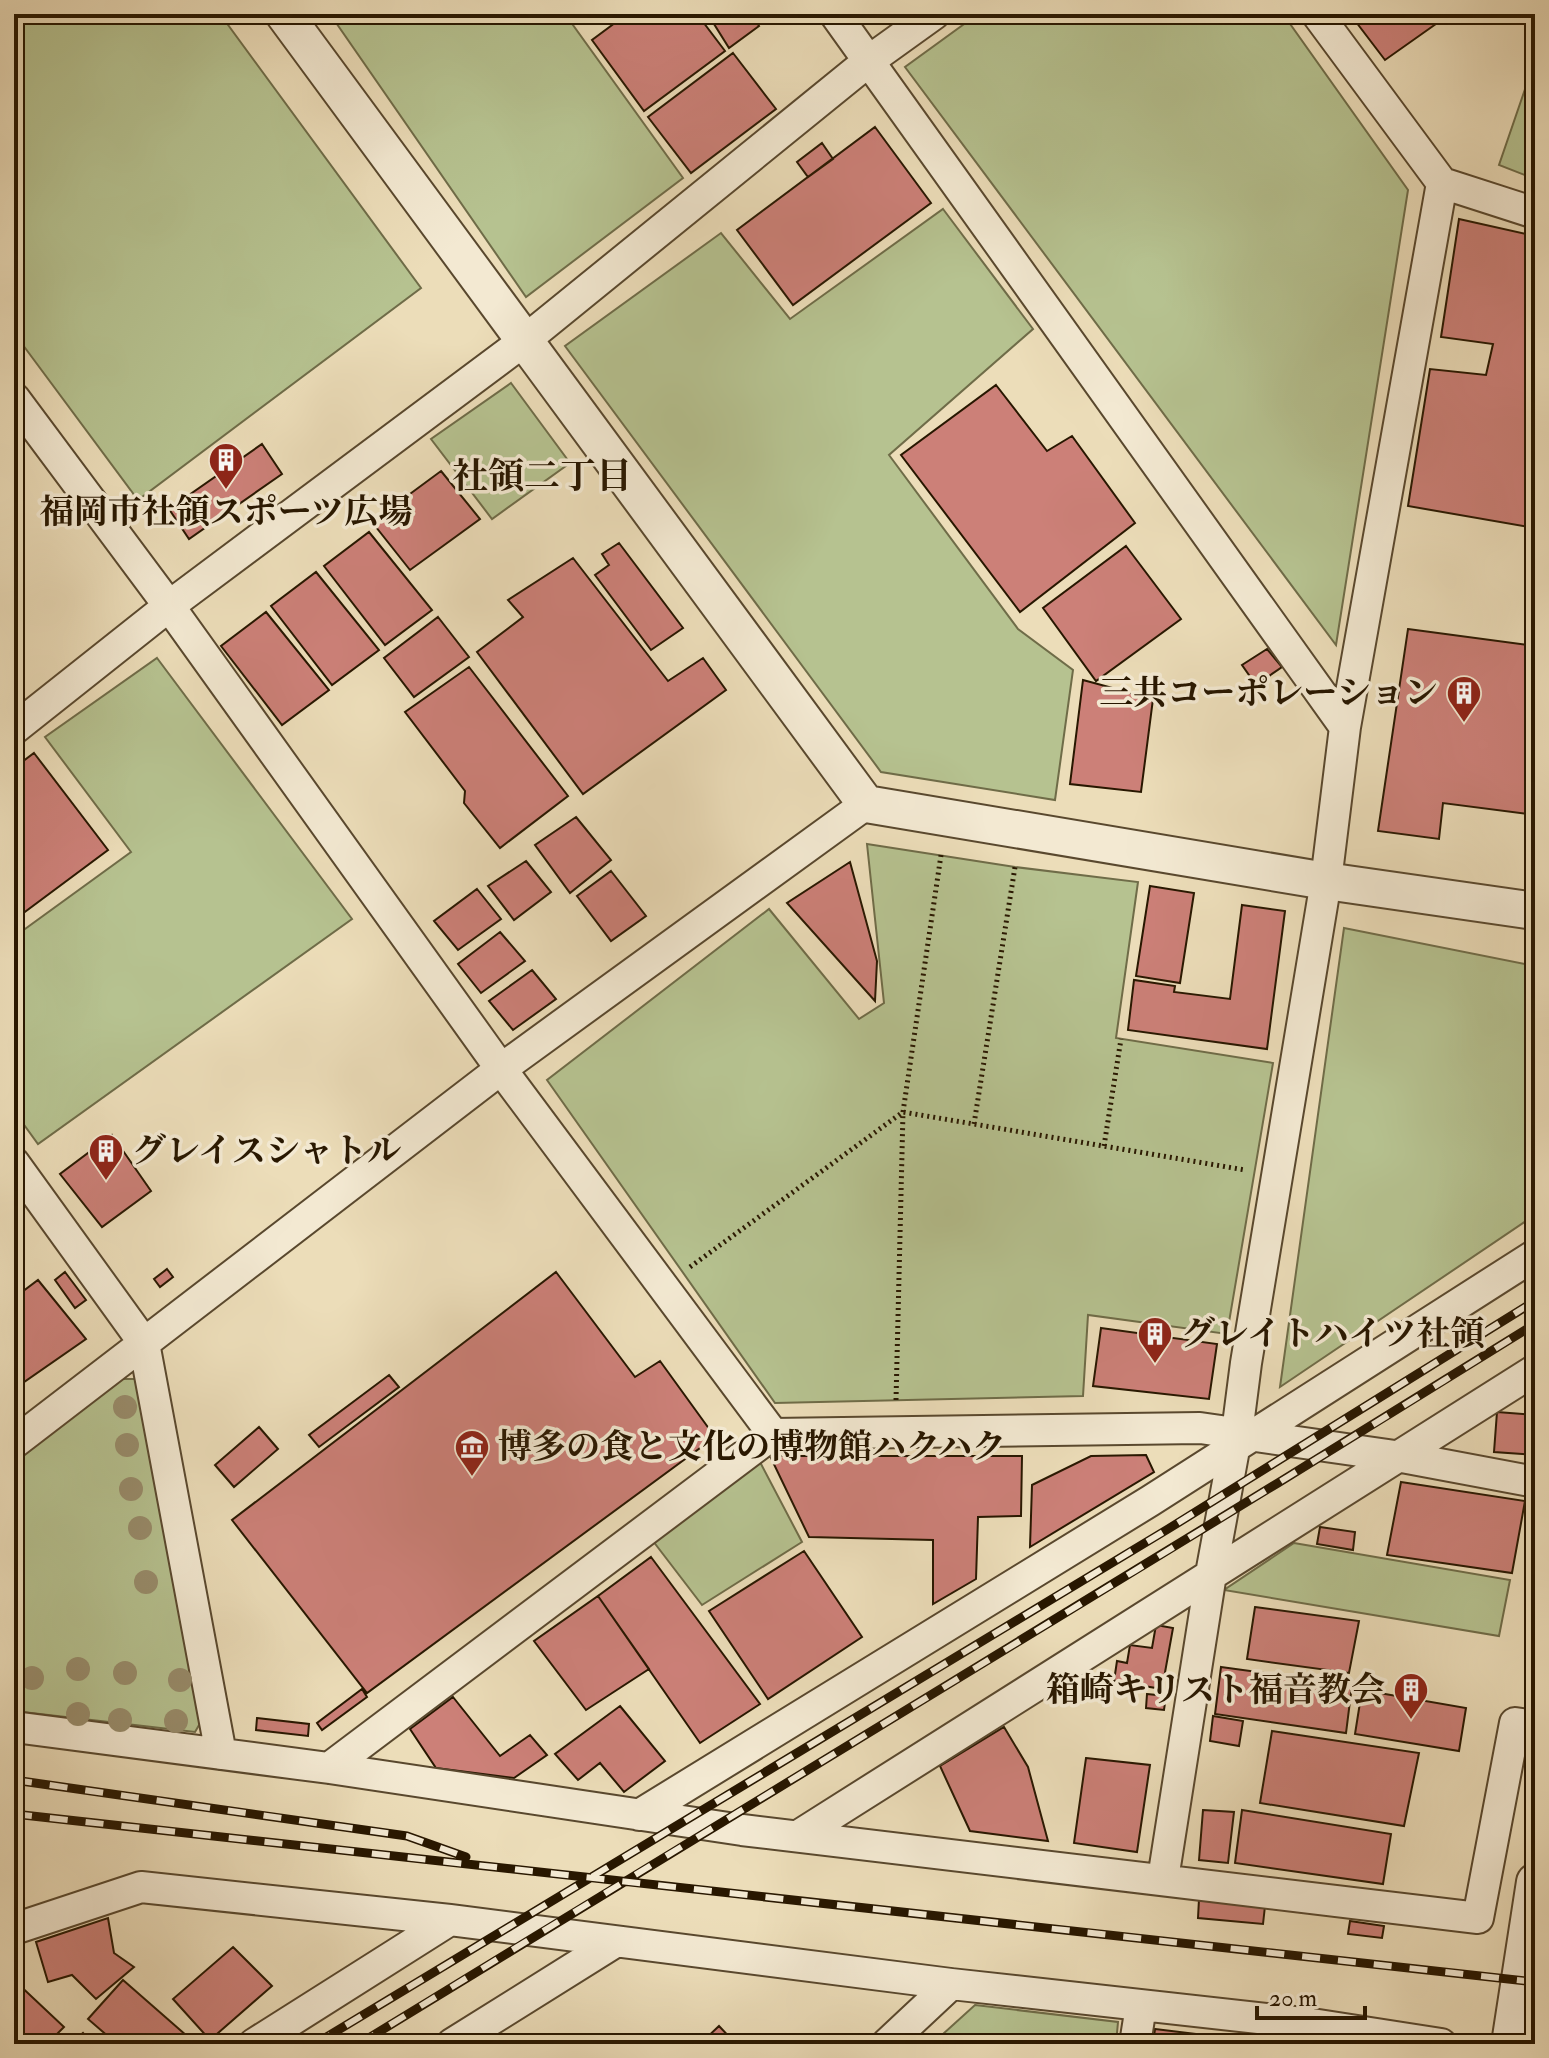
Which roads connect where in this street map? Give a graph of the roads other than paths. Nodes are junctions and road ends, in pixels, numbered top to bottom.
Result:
1 (284, 14) edge
2 (835, 14) edge
3 (934, 14) edge
4 (1317, 14) edge
5 (870, 60) junction
6 (1442, 183) junction
7 (1535, 213) edge
8 (524, 341) junction
9 (14, 398) edge
10 (169, 606) junction
11 (1345, 727) junction
12 (14, 729) edge
13 (866, 804) junction
14 (1326, 881) junction
15 (1535, 911) edge
16 (501, 1069) junction
17 (14, 1163) edge
18 (1535, 1255) edge
19 (144, 1343) junction
20 (1535, 1370) edge
21 (773, 1434) junction
22 (1242, 1438) junction
23 (14, 1443) edge
24 (1402, 1457) junction
25 (1535, 1482) edge
26 (1211, 1574) junction
27 (1535, 1726) edge
28 (14, 1727) edge
29 (221, 1754) junction
30 (329, 1768) junction
31 (639, 1815) junction
32 (798, 1836) junction
33 (1163, 1879) junction
34 (1535, 1882) edge
35 (450, 1920) junction
36 (14, 1929) edge
37 (615, 1942) junction
38 (951, 1984) junction
39 (1141, 2006) junction
40 (254, 2044) edge
41 (452, 2044) edge
42 (887, 2044) edge
43 (1135, 2044) edge
44 (1441, 2044) edge
45 (1510, 2044) edge

1 - 8 street
2 - 5 street
3 - 5 street
4 - 6 street
5 - 8 street
5 - 11 street
6 - 7 street
6 - 11 street
8 - 10 street
8 - 13 street
9 - 10 street
10 - 12 street
10 - 16 street
11 - 14 street
13 - 14 street
13 - 16 street
14 - 15 street
14 - 22 street
16 - 19 street
16 - 21 street
17 - 19 street
18 - 22 street
19 - 23 street
19 - 29 street
20 - 24 street
21 - 22 street
21 - 30 street
22 - 24 street
22 - 26 street
22 - 31 street
24 - 25 street
24 - 26 street
26 - 32 street
26 - 33 street
27 - 33 street
28 - 29 street
29 - 30 street
30 - 31 street
31 - 32 street
32 - 33 street
34 - 45 street
35 - 36 street
35 - 37 street
35 - 40 street
37 - 38 street
37 - 41 street
38 - 39 street
38 - 42 street
39 - 43 street
39 - 44 street

